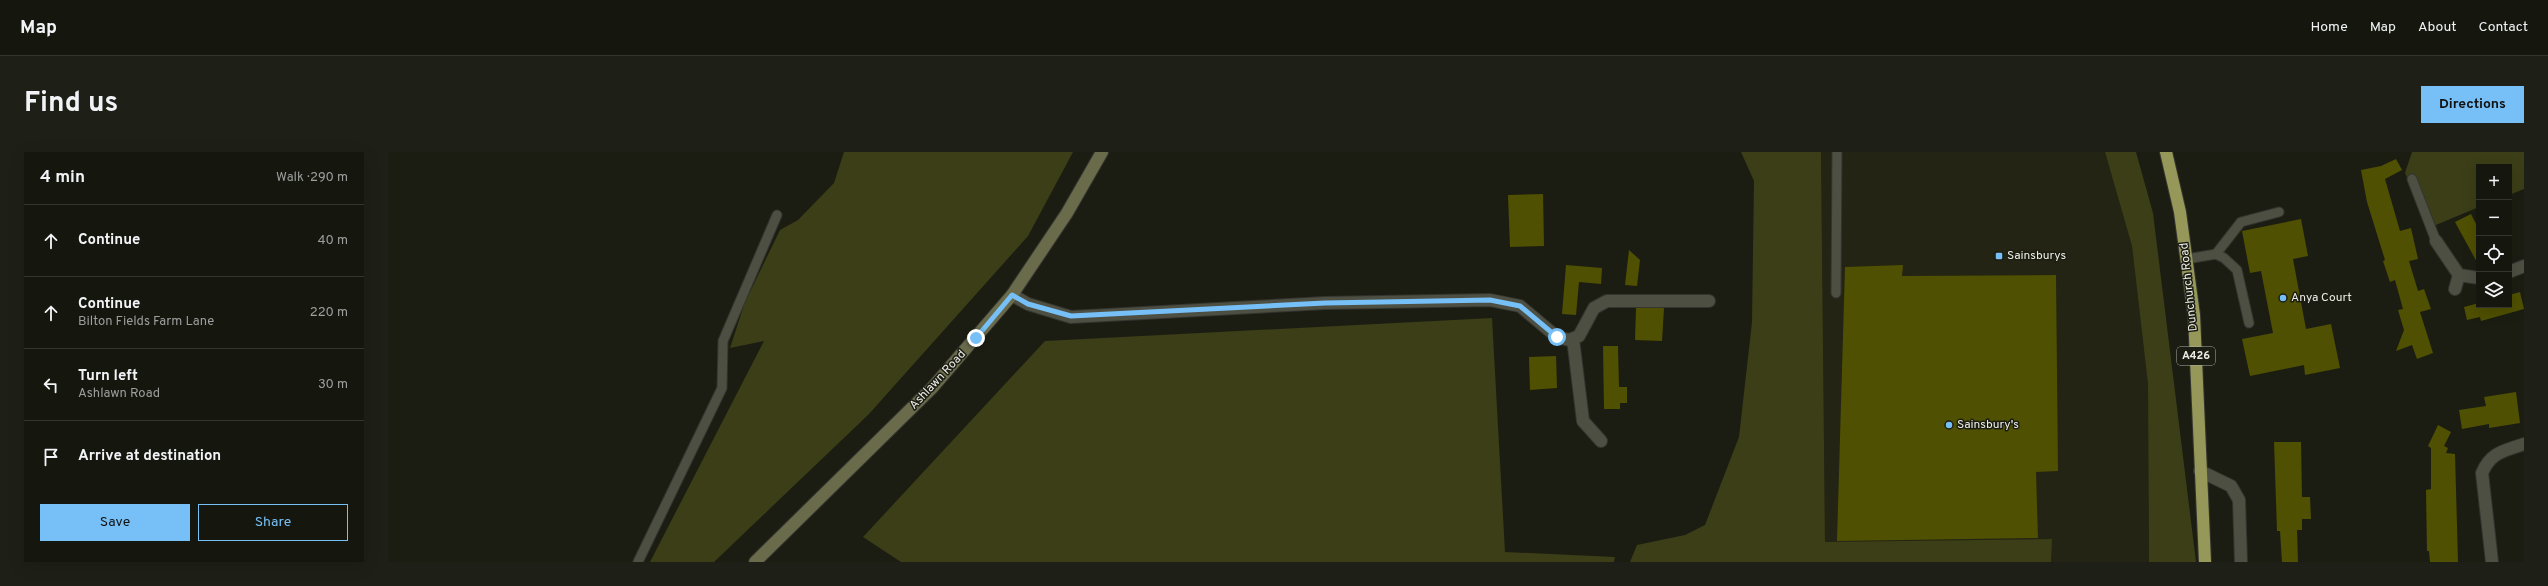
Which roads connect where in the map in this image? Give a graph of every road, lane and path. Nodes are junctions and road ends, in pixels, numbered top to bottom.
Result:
1 (1102, 152) edge
2 (1837, 152) edge
3 (2166, 152) edge
4 (2412, 179) dead end
5 (2279, 212) dead end
6 (777, 214) dead end
7 (2436, 241) joint
8 (2216, 254) junction
9 (2187, 259) junction
10 (2524, 266) edge
11 (2512, 271) edge
12 (2459, 275) junction
13 (2476, 278) edge
14 (2455, 289) dead end
15 (1836, 293) dead end
16 (1012, 295) junction
17 (1709, 301) dead end
18 (2249, 323) dead end
19 (1573, 339) junction
20 (1601, 441) dead end
21 (2524, 444) edge
22 (2200, 471) junction
23 (638, 562) edge
24 (755, 562) edge
25 (2205, 562) edge
26 (2241, 562) edge
27 (2492, 562) edge

1 - 16 main road, Ashlawn Road
2 - 15 lane
3 - 9 highway, Dunchurch Road / A426
4 - 7 lane
5 - 8 lane
6 - 23 lane
7 - 12 street
8 - 9 lane
8 - 18 lane
9 - 22 highway, Dunchurch Road / A426
10 - 11 street
12 - 13 street
12 - 14 street
16 - 19 street
16 - 24 main road, Ashlawn Road
17 - 19 street
19 - 20 street
21 - 27 street
22 - 25 highway, Dunchurch Road / A426
22 - 26 street

